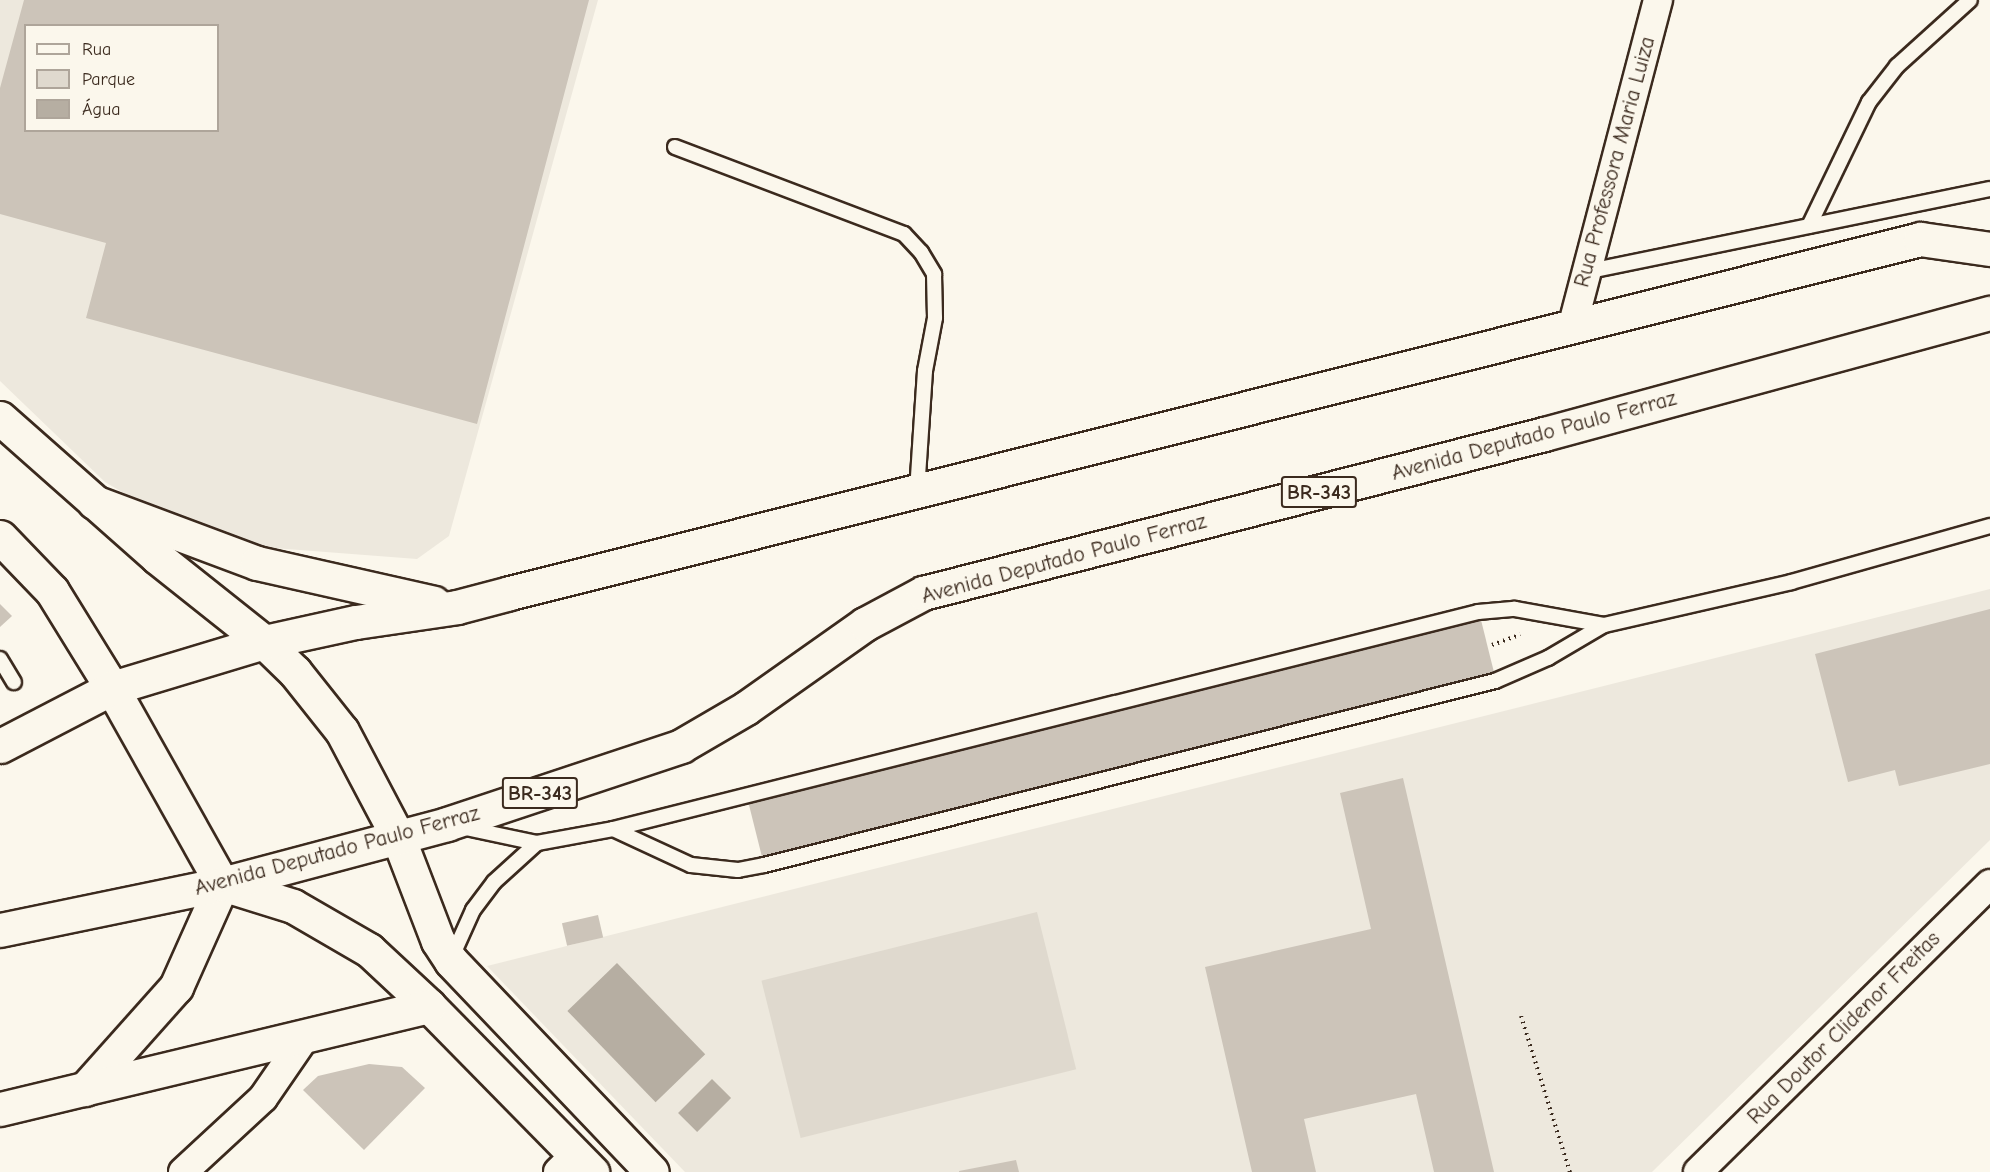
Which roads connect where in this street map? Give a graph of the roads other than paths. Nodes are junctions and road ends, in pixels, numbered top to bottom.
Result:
1 (1658, 0) edge
2 (1970, 0) edge
3 (675, 147) dead end
4 (1990, 189) edge
5 (1809, 226) junction
6 (1990, 249) edge
7 (1585, 272) junction
8 (1990, 313) edge
9 (1573, 324) junction
10 (0, 418) edge
11 (916, 492) junction
12 (94, 502) junction
13 (1990, 526) edge
14 (0, 537) edge
15 (456, 607) junction
16 (1604, 625) junction
17 (264, 642) junction
18 (0, 659) edge
19 (14, 682) dead end
20 (112, 688) junction
21 (0, 746) edge
22 (447, 824) junction
23 (613, 829) junction
24 (398, 837) junction
25 (537, 843) junction
26 (222, 884) junction
27 (1990, 884) edge
28 (0, 930) edge
29 (451, 961) junction
30 (429, 1006) junction
31 (305, 1036) junction
32 (85, 1089) junction
33 (0, 1108) edge
34 (575, 1166) edge
35 (183, 1172) edge
36 (652, 1172) edge
37 (1698, 1172) edge

1 - 7 street, Rua Professora Maria Luiza
2 - 5 lane
3 - 11 lane
4 - 5 lane
5 - 7 lane
6 - 9 main road
7 - 9 street, Rua Professora Maria Luiza
8 - 22 main road, Avenida Deputado Paulo Ferraz / BR-343
9 - 11 main road
10 - 12 main road
11 - 15 main road
12 - 15 main road
12 - 17 main road
13 - 16 lane
14 - 20 main road
15 - 17 main road
16 - 23 lane
16 - 23 lane
17 - 20 main road
17 - 24 main road
18 - 19 lane
20 - 21 main road
20 - 26 main road
22 - 24 main road, Avenida Deputado Paulo Ferraz / BR-343
22 - 25 lane
23 - 25 lane
24 - 26 main road, Avenida Deputado Paulo Ferraz / BR-343
24 - 29 main road
25 - 29 lane
26 - 28 main road, Avenida Deputado Paulo Ferraz / BR-343
26 - 30 main road
26 - 32 main road
27 - 37 street, Rua Doutor Clidenor Freitas
29 - 36 main road
30 - 31 main road
30 - 34 main road
31 - 32 main road
31 - 35 street
32 - 33 main road

